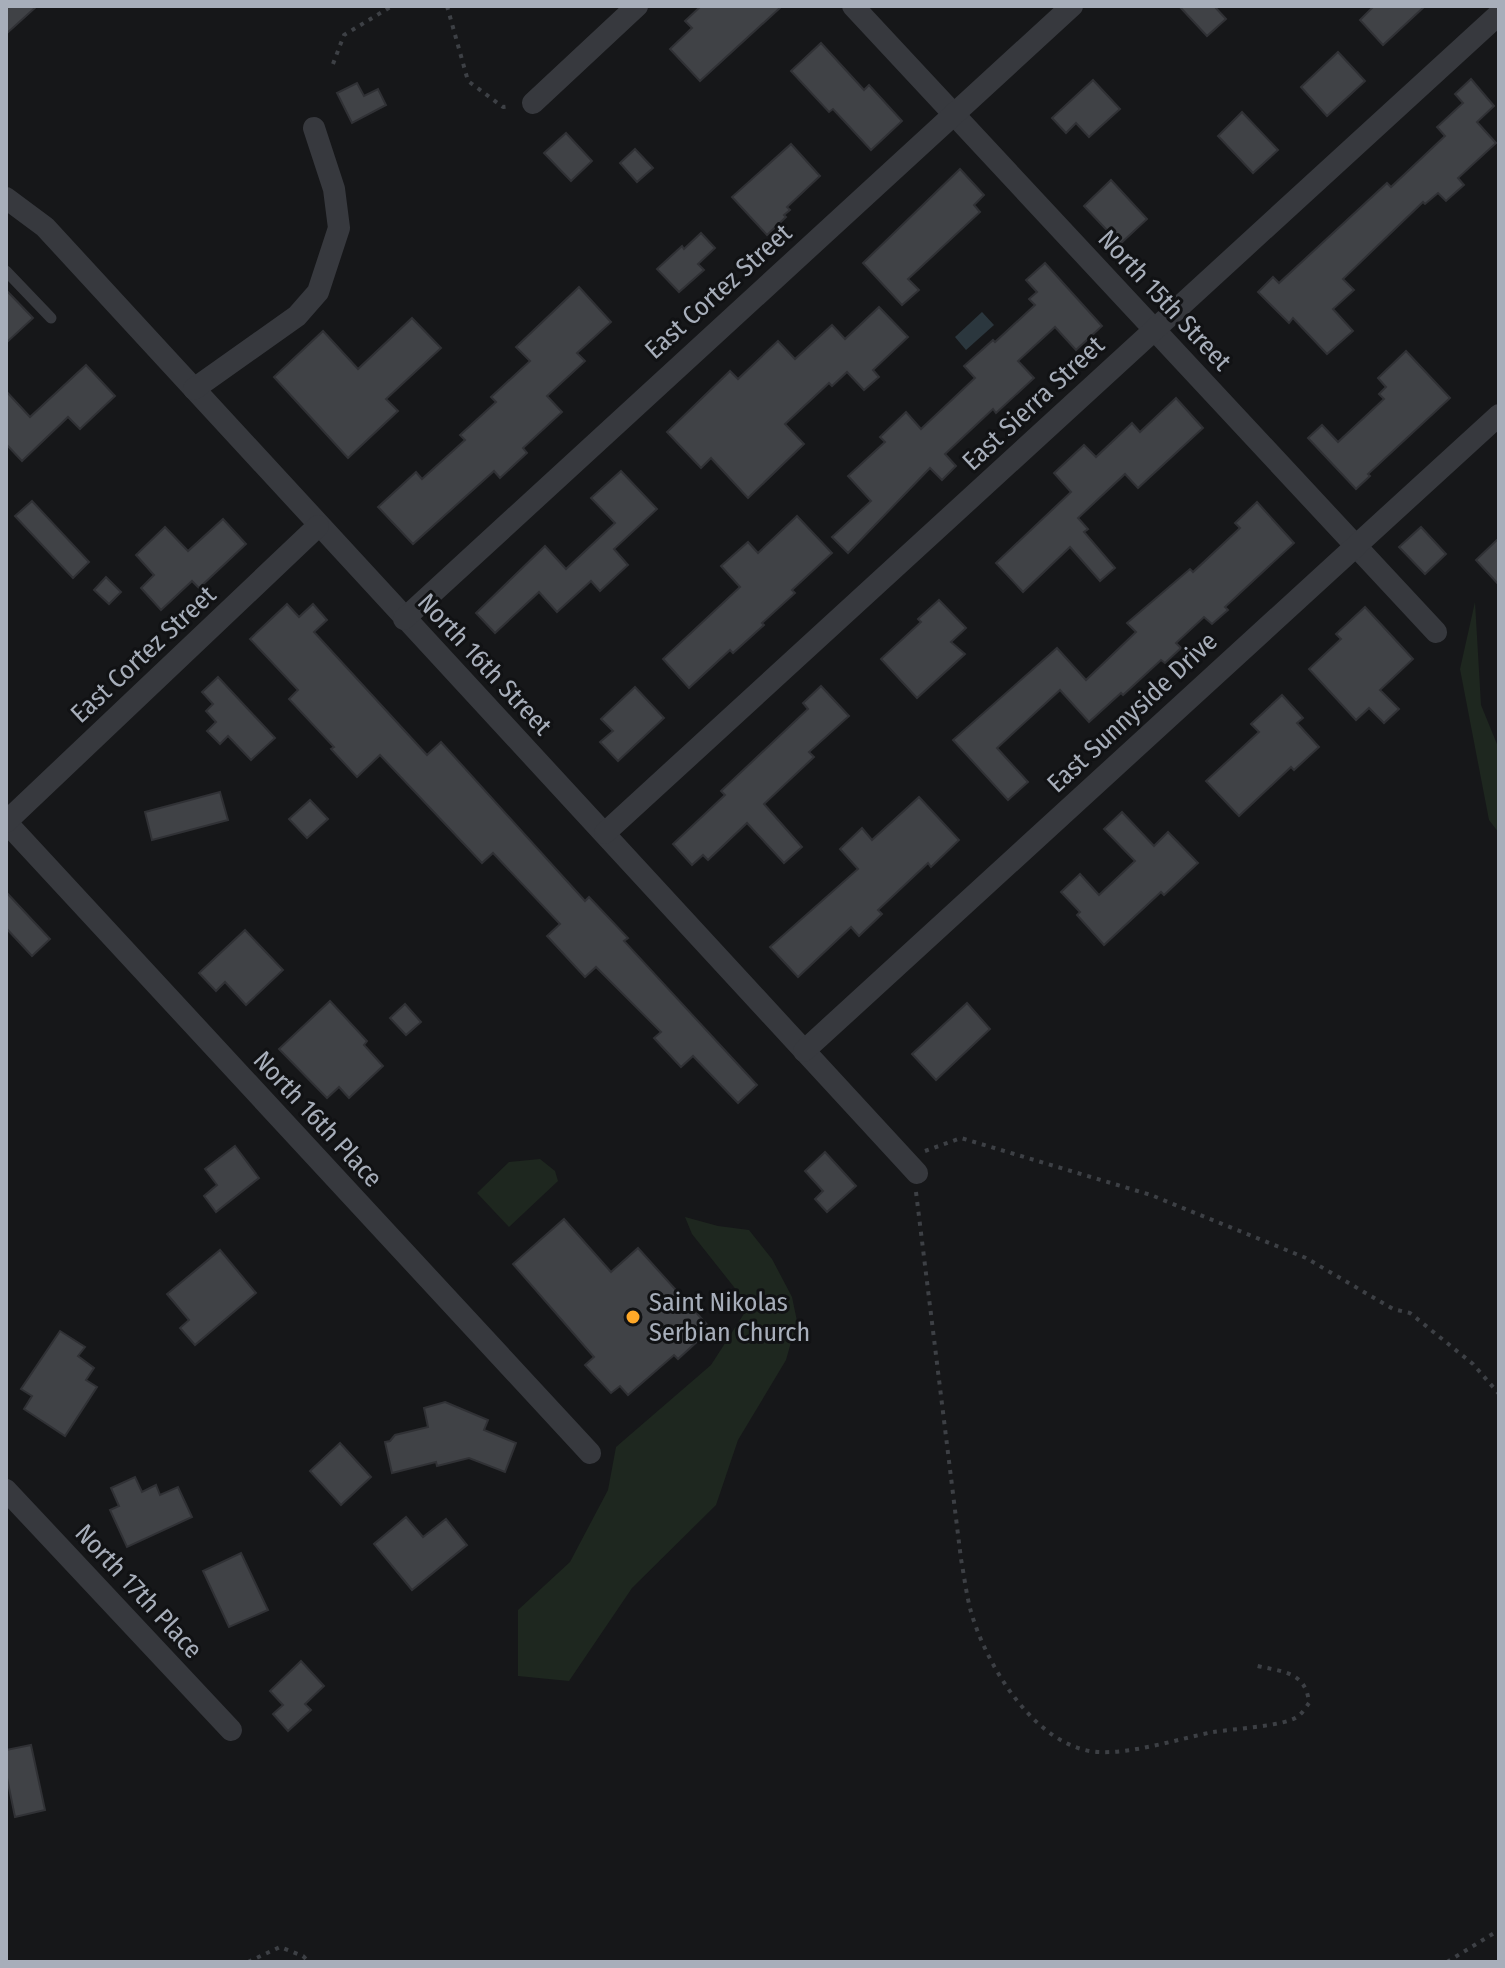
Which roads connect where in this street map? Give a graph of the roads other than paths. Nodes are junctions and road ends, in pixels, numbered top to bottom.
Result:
1 (637, 6) edge
2 (853, 6) edge
3 (1072, 6) edge
4 (1499, 14) edge
5 (533, 103) road end
6 (953, 114) junction
7 (314, 128) dead end
8 (6, 198) edge
9 (6, 271) edge
10 (51, 318) dead end
11 (1154, 330) junction
12 (194, 389) junction
13 (1499, 415) edge
14 (318, 526) junction
15 (1355, 545) junction
16 (404, 619) junction
17 (1436, 632) dead end
18 (6, 822) edge
19 (605, 833) junction
20 (804, 1051) junction
21 (910, 1166) road end
22 (590, 1453) dead end
23 (6, 1490) edge
24 (231, 1730) dead end

1 - 5 street
2 - 6 street, North 15th Street
3 - 6 street, East Cortez Street
4 - 11 street, East Sierra Street
6 - 11 street, North 15th Street
6 - 16 street, East Cortez Street
7 - 12 street
8 - 12 street, North 16th Street
9 - 10 lane
11 - 15 street, North 15th Street
11 - 19 street, East Sierra Street
12 - 14 street, North 16th Street
13 - 15 street, East Sunnyside Drive
14 - 16 street, North 16th Street
14 - 18 street, East Cortez Street
15 - 17 street, North 15th Street
15 - 20 street, East Sunnyside Drive
16 - 19 street, North 16th Street
18 - 22 street, North 16th Place
19 - 20 street, North 16th Street
20 - 21 street, North 16th Street
23 - 24 street, North 17th Place

